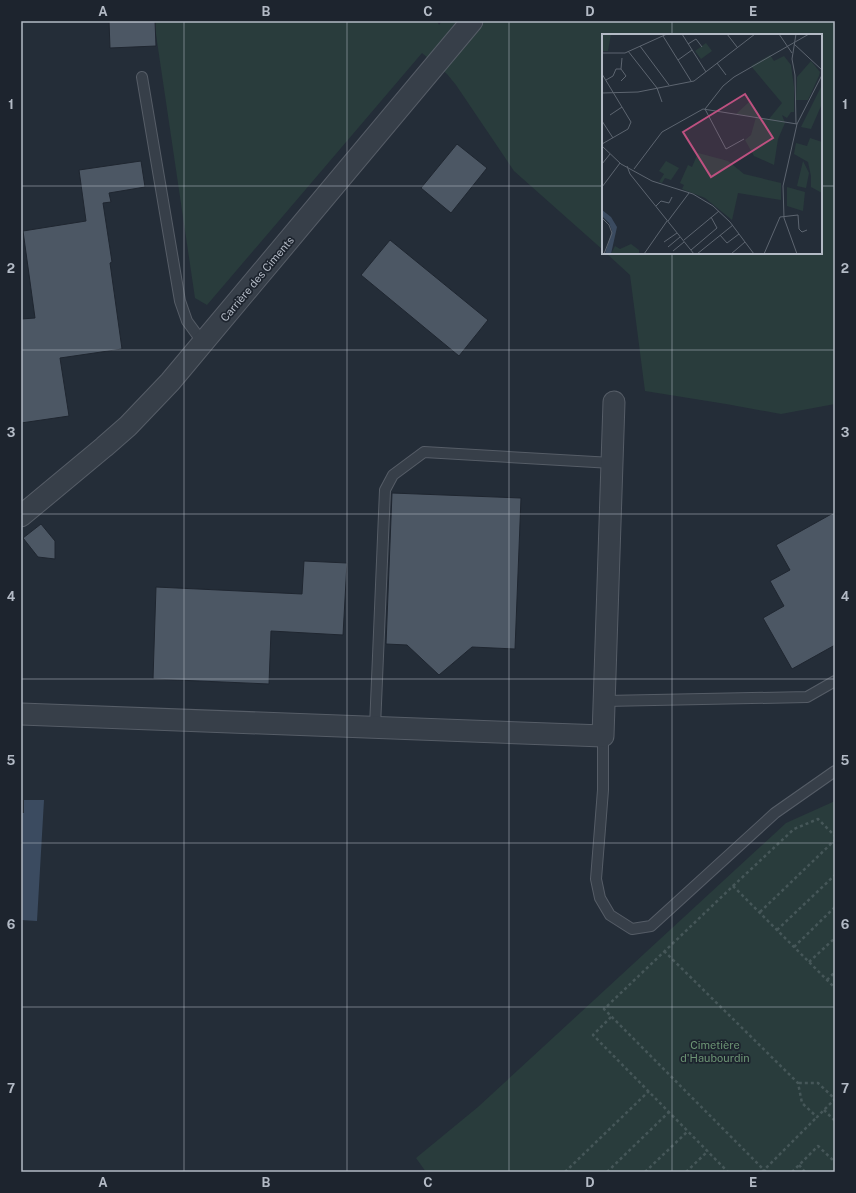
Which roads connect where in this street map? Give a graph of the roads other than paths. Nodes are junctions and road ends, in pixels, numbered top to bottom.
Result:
1 (472, 21) edge
2 (142, 77) dead end
3 (203, 343) junction
4 (614, 402) dead end
5 (612, 463) junction
6 (21, 516) edge
7 (835, 682) edge
8 (605, 701) junction
9 (21, 714) edge
10 (375, 727) junction
11 (603, 736) junction
12 (835, 771) edge

1 - 3 street, Carrière des Ciments
2 - 3 lane
3 - 6 street, Carrière des Ciments
4 - 5 street
5 - 8 street
5 - 10 lane
7 - 8 lane
8 - 11 street
9 - 10 street
10 - 11 street
11 - 12 lane

